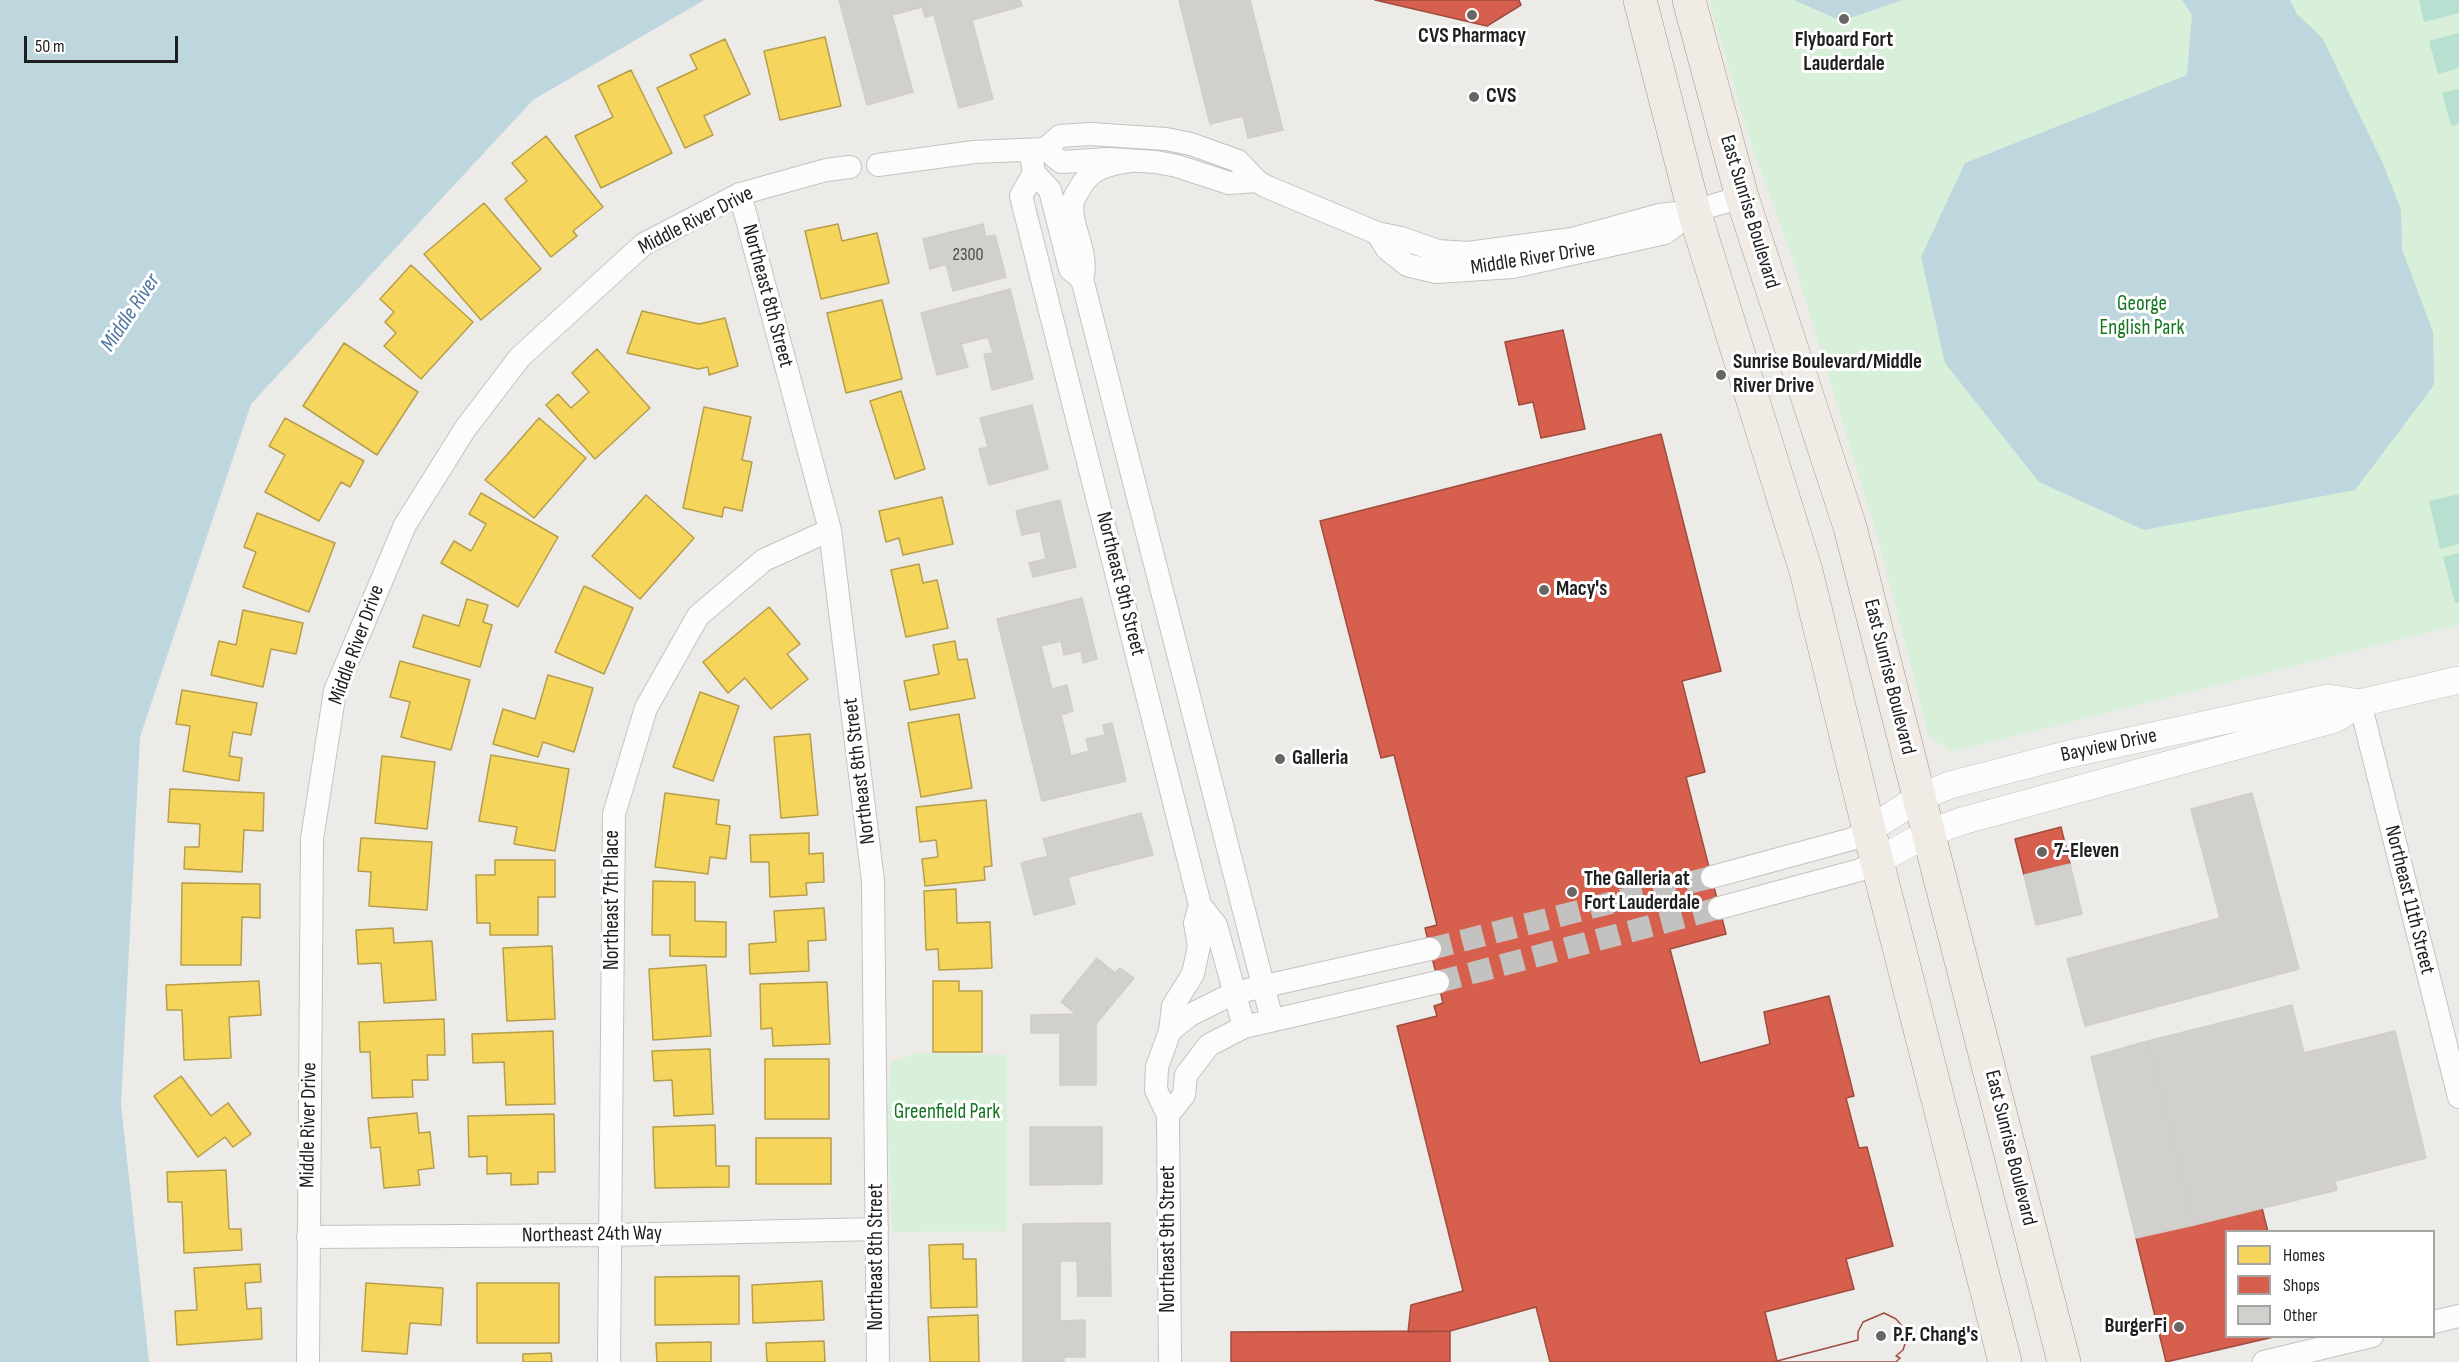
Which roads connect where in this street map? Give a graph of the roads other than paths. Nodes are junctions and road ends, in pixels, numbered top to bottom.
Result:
1 (1640, 0) edge
2 (1689, 0) edge
3 (1038, 150) junction
4 (1130, 161) junction
5 (878, 165) dead end
6 (850, 167) dead end
7 (1035, 173) junction
8 (1257, 181) junction
9 (740, 194) junction
10 (1742, 197) junction
11 (1694, 211) junction
12 (1082, 279) junction
13 (830, 530) junction
14 (2459, 680) edge
15 (2360, 703) junction
16 (1920, 797) junction
17 (1869, 830) junction
18 (1929, 833) junction
19 (1877, 861) junction
20 (1712, 877) tunnel mouth
21 (1200, 905) junction
22 (1719, 908) tunnel mouth
23 (1430, 950) tunnel mouth
24 (1438, 982) tunnel mouth
25 (1263, 986) junction
26 (1234, 993) junction
27 (1272, 1020) junction
28 (1244, 1027) junction
29 (1170, 1031) junction
30 (2459, 1098) edge
31 (1168, 1115) junction
32 (877, 1229) junction
33 (611, 1235) junction
34 (308, 1237) junction
35 (2459, 1316) edge
36 (2435, 1322) edge
37 (2364, 1338) edge
38 (2007, 1359) edge
39 (308, 1362) edge
40 (609, 1362) edge
41 (878, 1362) edge
42 (1170, 1362) edge
43 (2064, 1362) edge
44 (2264, 1362) edge

1 - 11 main road
2 - 10 main road, East Sunrise Boulevard
3 - 4 street, Middle River Drive
3 - 5 street, Middle River Drive
3 - 7 street, Northeast 9th Street
3 - 8 street, Middle River Drive
4 - 8 street, Middle River Drive
4 - 12 street, Northeast 9th Street
6 - 9 street, Middle River Drive
7 - 12 street, Northeast 9th Street
7 - 21 street, Northeast 9th Street
8 - 11 street, Middle River Drive
9 - 13 street, Northeast 8th Street
9 - 34 street, Middle River Drive
10 - 11 street, Middle River Drive
10 - 16 main road, East Sunrise Boulevard
11 - 17 main road
12 - 25 street, Northeast 9th Street
13 - 32 street, Northeast 8th Street
13 - 33 street, Northeast 7th Place
14 - 15 street, Bayview Drive
15 - 16 street, Bayview Drive
15 - 18 street, Bayview Drive
15 - 30 street, Northeast 11th Street
16 - 17 street, Bayview Drive
16 - 18 main road, East Sunrise Boulevard
17 - 19 main road
17 - 20 street
18 - 19 street, Bayview Drive
18 - 43 main road, East Sunrise Boulevard
19 - 22 street
19 - 38 main road
21 - 26 street, Northeast 9th Street
21 - 29 street, Northeast 9th Street
23 - 25 street
24 - 27 street
25 - 26 street
25 - 27 street, Northeast 9th Street
26 - 28 street, Northeast 9th Street
26 - 29 street
27 - 28 street
28 - 31 street
29 - 31 street, Northeast 9th Street
31 - 42 street, Northeast 9th Street
32 - 33 street, Northeast 24th Way
32 - 41 street, Northeast 8th Street
33 - 34 street, Northeast 24th Way
33 - 40 street, Northeast 7th Place
34 - 39 street, Middle River Drive
35 - 36 street
37 - 44 street

